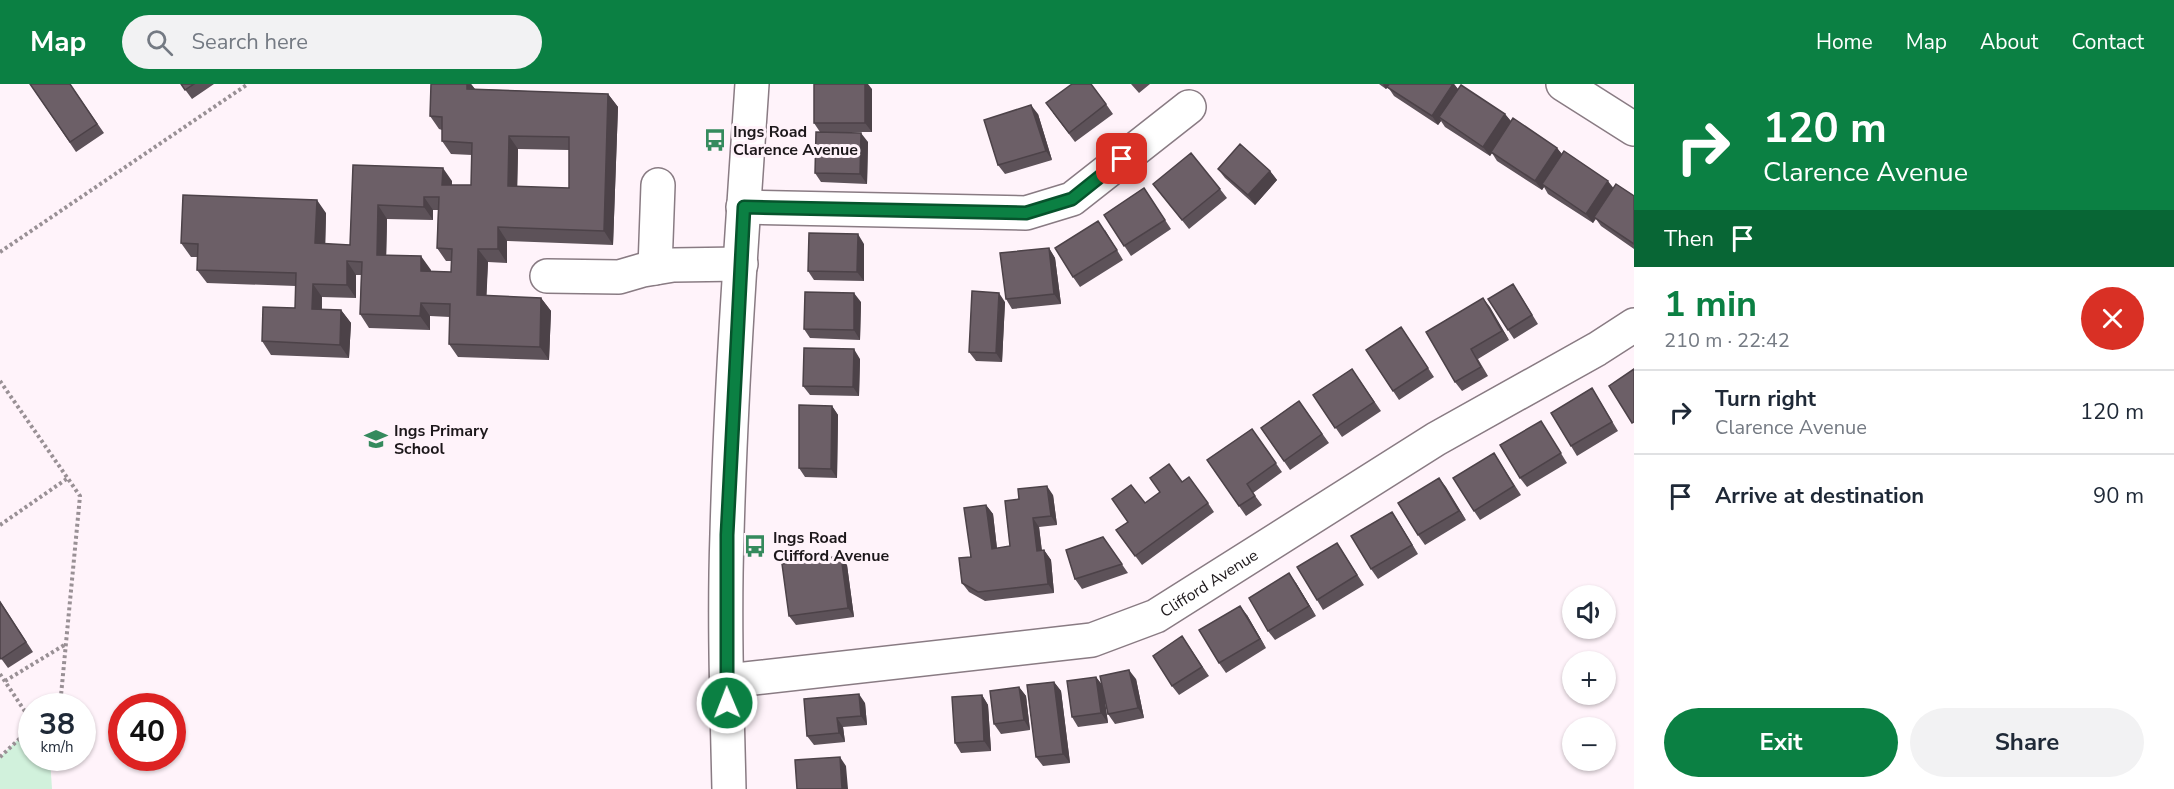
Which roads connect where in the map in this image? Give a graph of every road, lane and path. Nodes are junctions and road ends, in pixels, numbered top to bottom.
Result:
1 (248, 84) edge
2 (752, 84) edge
3 (1563, 84) edge
4 (1189, 107) dead end
5 (1634, 129) edge
6 (658, 185) dead end
7 (744, 207) junction
8 (0, 252) edge
9 (741, 264) junction
10 (655, 268) junction
11 (547, 276) dead end
12 (1634, 325) edge
13 (0, 381) edge
14 (68, 478) junction
15 (0, 525) edge
16 (66, 644) junction
17 (0, 674) edge
18 (5, 681) junction
19 (727, 681) junction
20 (61, 693) edge
21 (18, 701) edge
22 (18, 740) edge
23 (0, 757) edge
24 (729, 789) edge

1 - 8 path
2 - 7 street
3 - 5 street
4 - 7 street
6 - 10 street
7 - 9 street
9 - 10 street
9 - 19 street
10 - 11 street
12 - 19 street, Clifford Avenue
13 - 14 path
14 - 15 path
14 - 16 path
16 - 18 path
16 - 20 path
17 - 18 path
18 - 21 path
19 - 24 street
22 - 23 path

